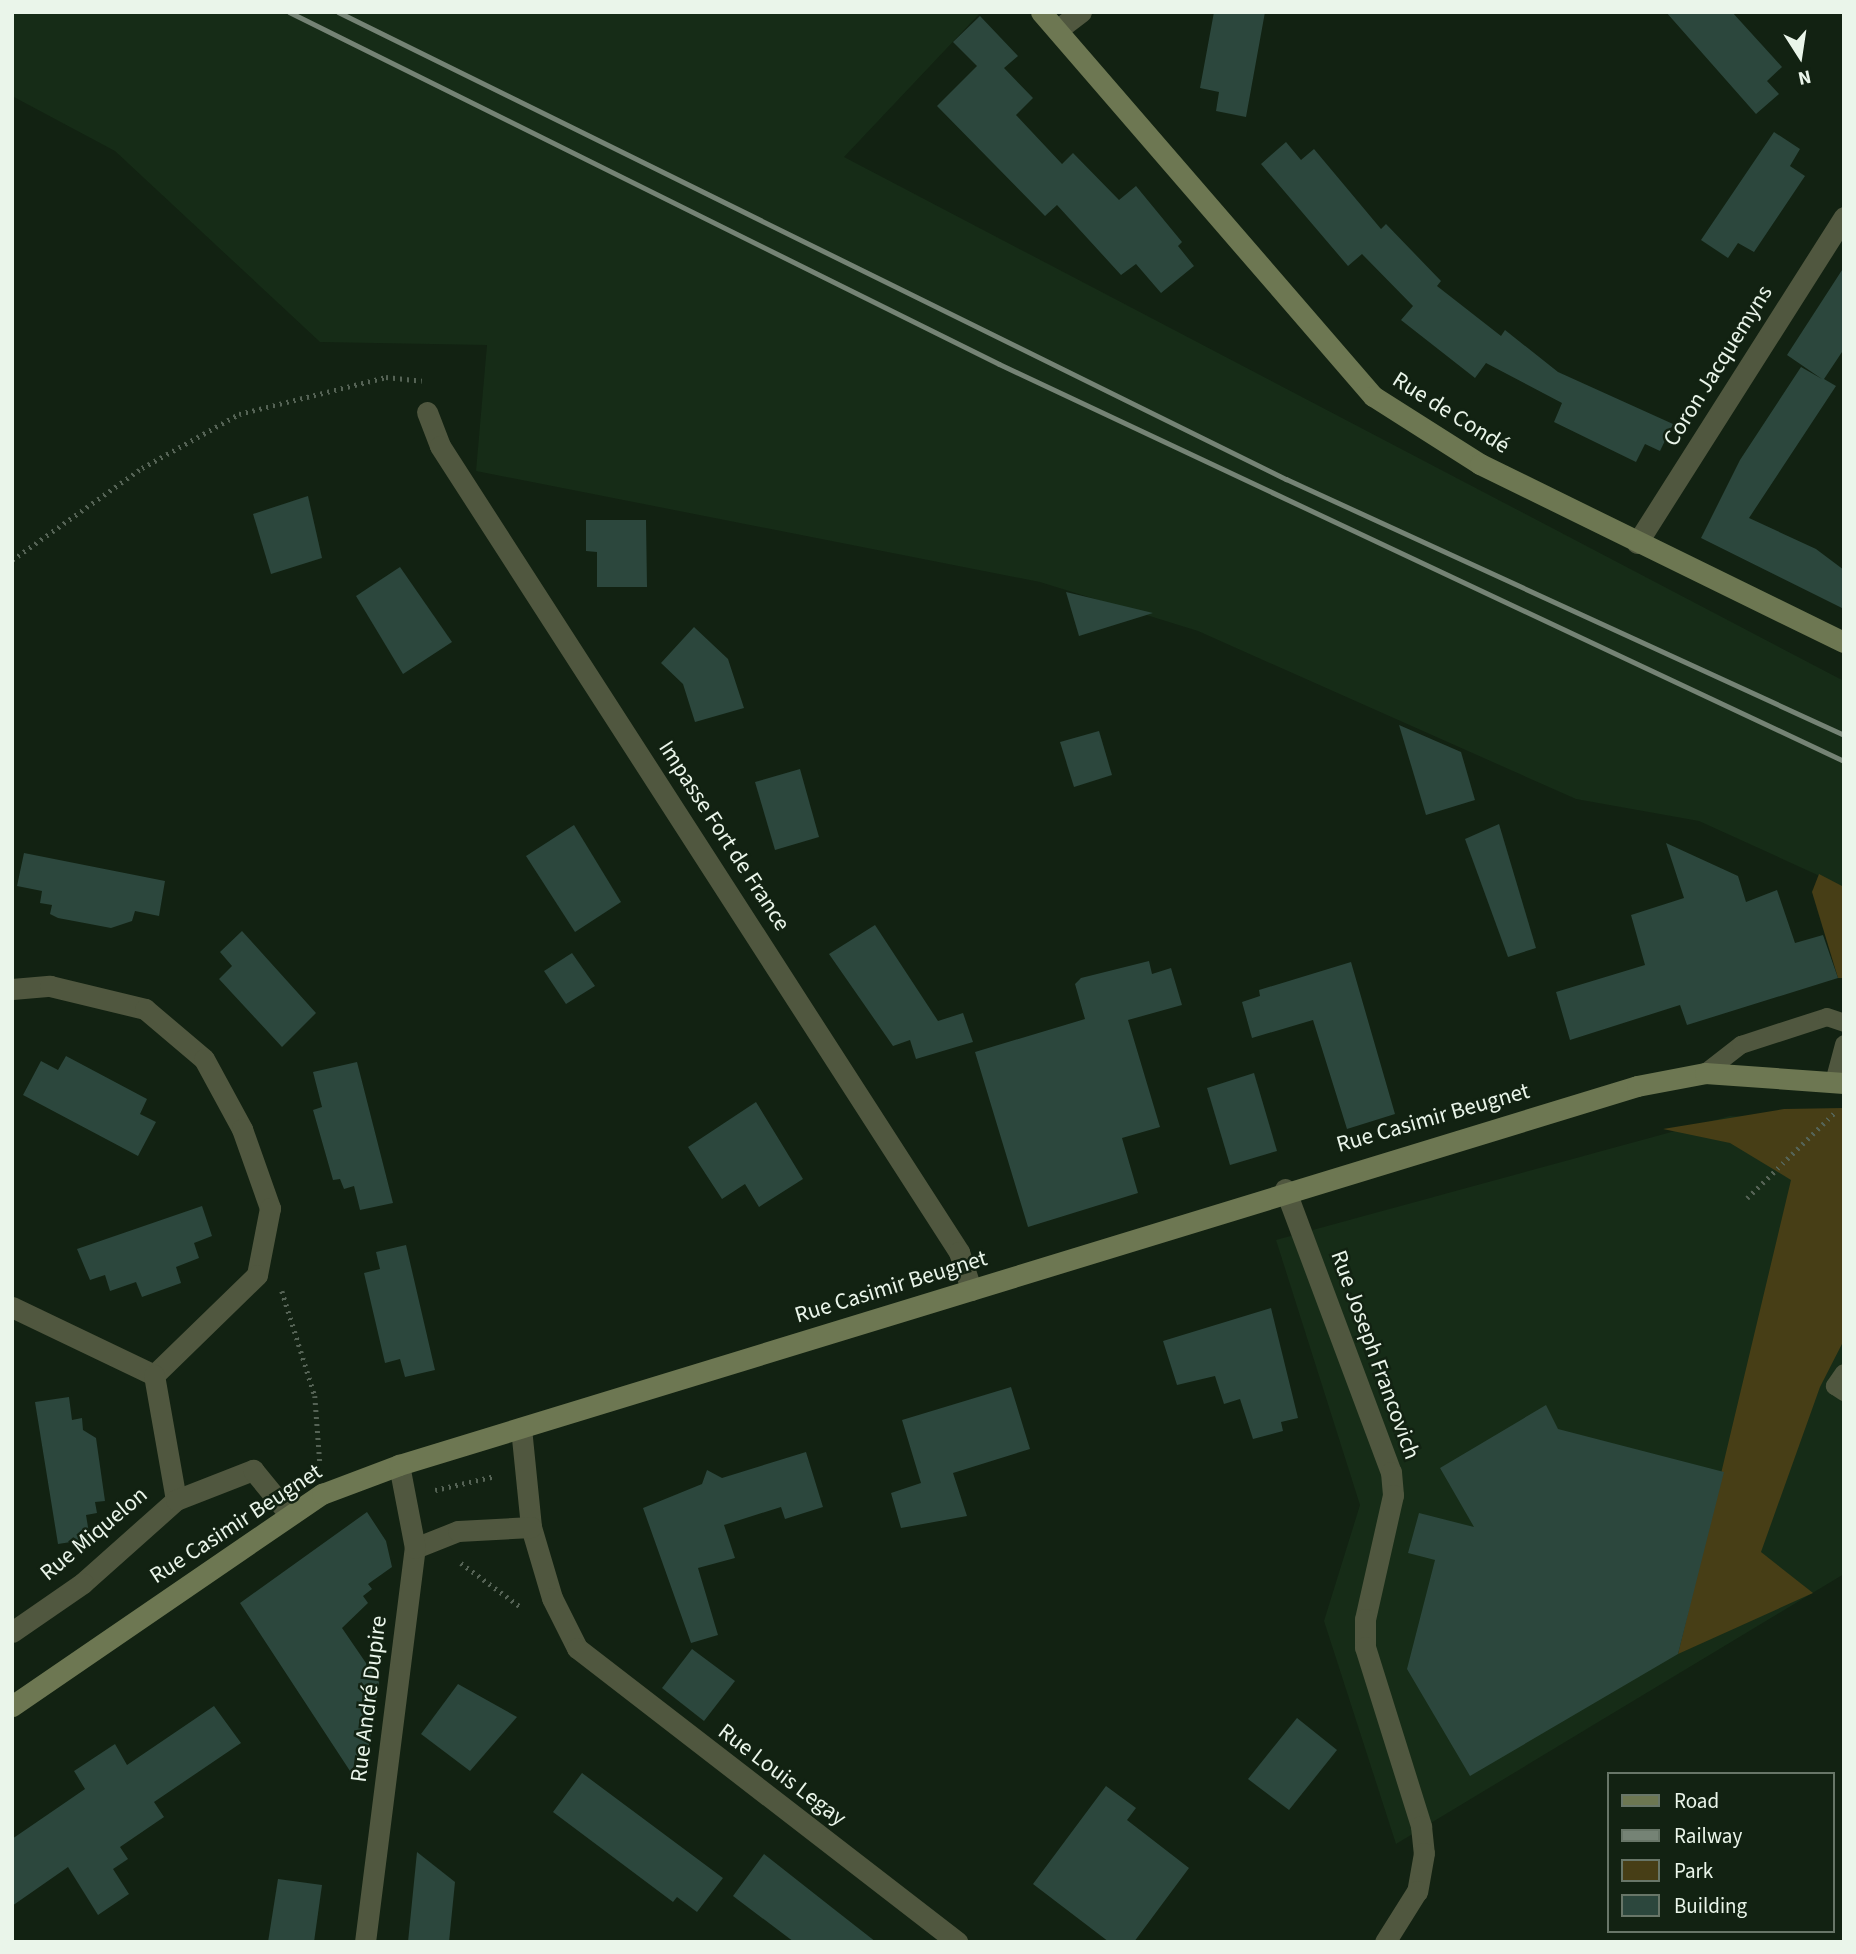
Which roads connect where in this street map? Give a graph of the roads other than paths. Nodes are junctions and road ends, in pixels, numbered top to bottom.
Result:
1 (1041, 12) edge
2 (1082, 12) edge
3 (1057, 30) junction
4 (1844, 217) edge
5 (427, 412) road end
6 (1637, 542) junction
7 (1844, 642) edge
8 (12, 989) edge
9 (1844, 1023) edge
10 (1844, 1044) edge
11 (1705, 1073) junction
12 (1839, 1082) edge
13 (1285, 1189) junction
14 (971, 1290) junction
15 (12, 1307) edge
16 (1844, 1373) edge
17 (154, 1376) junction
18 (1844, 1392) edge
19 (521, 1428) junction
20 (399, 1465) junction
21 (176, 1500) junction
22 (290, 1516) junction
23 (531, 1527) junction
24 (415, 1548) junction
25 (12, 1632) edge
26 (12, 1706) edge
27 (365, 1942) edge
28 (958, 1942) edge
29 (1385, 1942) edge

1 - 3 main road, Rue de Condé
2 - 3 street
3 - 6 main road, Rue de Condé
4 - 6 street, Coron Jacquemyns
5 - 14 street, Impasse Fort de France
6 - 7 main road, Rue de Condé
8 - 17 street
9 - 11 lane
10 - 12 lane
11 - 12 main road, Rue Casimir Beugnet
11 - 13 main road, Rue Casimir Beugnet
13 - 14 main road, Rue Casimir Beugnet
13 - 29 street, Rue Joseph Francovich
14 - 19 main road, Rue Casimir Beugnet
15 - 17 street
16 - 18 lane
17 - 21 street, Rue Miquelon
19 - 20 main road, Rue Casimir Beugnet
19 - 23 street
20 - 22 main road, Rue Casimir Beugnet
20 - 24 street, Rue André Dupire
21 - 22 street, Rue Miquelon
21 - 25 street, Rue Miquelon
22 - 26 main road, Rue Casimir Beugnet
23 - 24 street
23 - 28 street, Rue Louis Legay
24 - 27 street, Rue André Dupire

